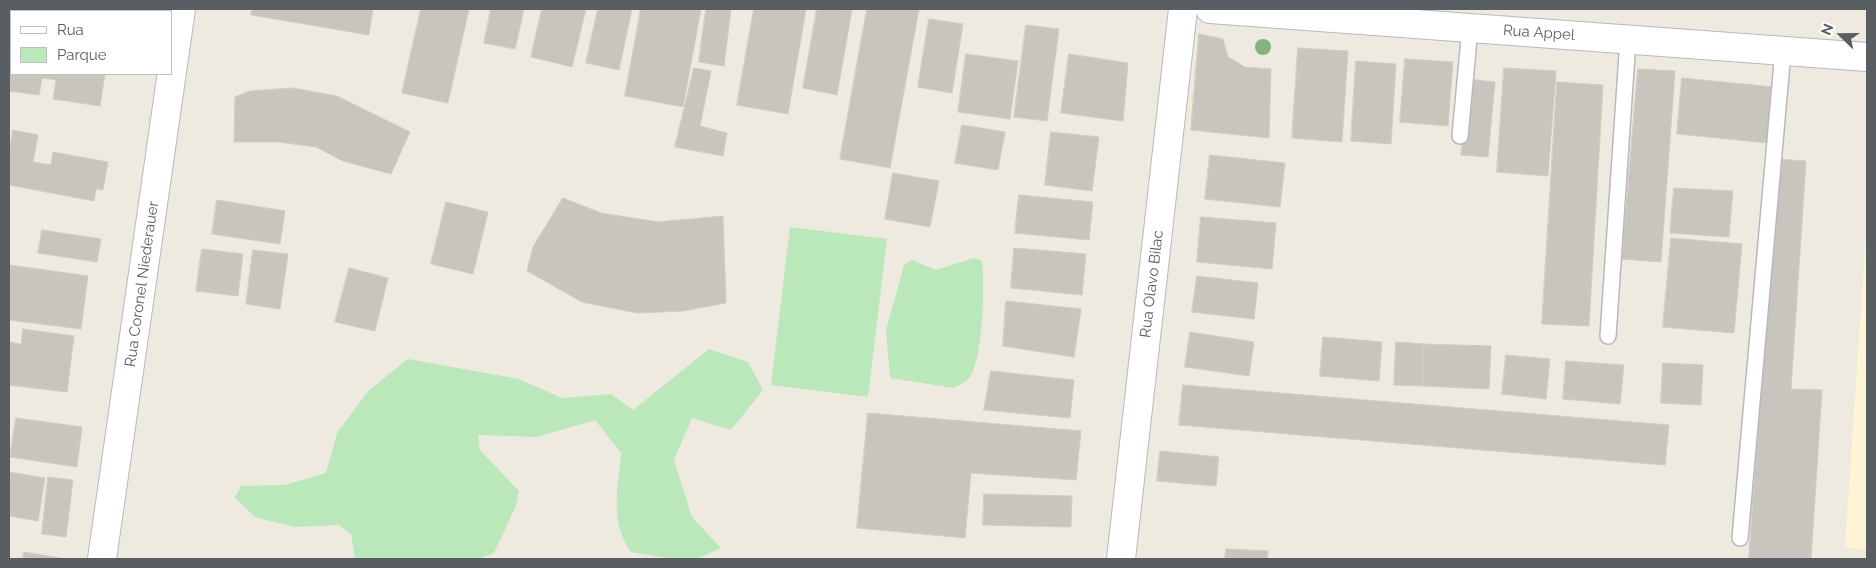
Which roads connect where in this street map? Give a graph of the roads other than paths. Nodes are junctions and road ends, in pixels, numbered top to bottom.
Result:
1 (182, 9) edge
2 (1184, 9) edge
3 (1210, 9) edge
4 (1470, 28) junction
5 (1628, 40) junction
6 (1783, 51) junction
7 (1867, 57) edge
8 (1460, 136) dead end
9 (1608, 336) dead end
10 (1740, 538) dead end
11 (102, 559) edge
12 (1120, 559) edge

1 - 11 street, Rua Coronel Niederauer
2 - 12 street, Rua Olavo Bilac
3 - 4 street, Rua Appel
4 - 5 street, Rua Appel
4 - 8 lane
5 - 6 street, Rua Appel
5 - 9 lane
6 - 7 street, Rua Appel
6 - 10 lane

